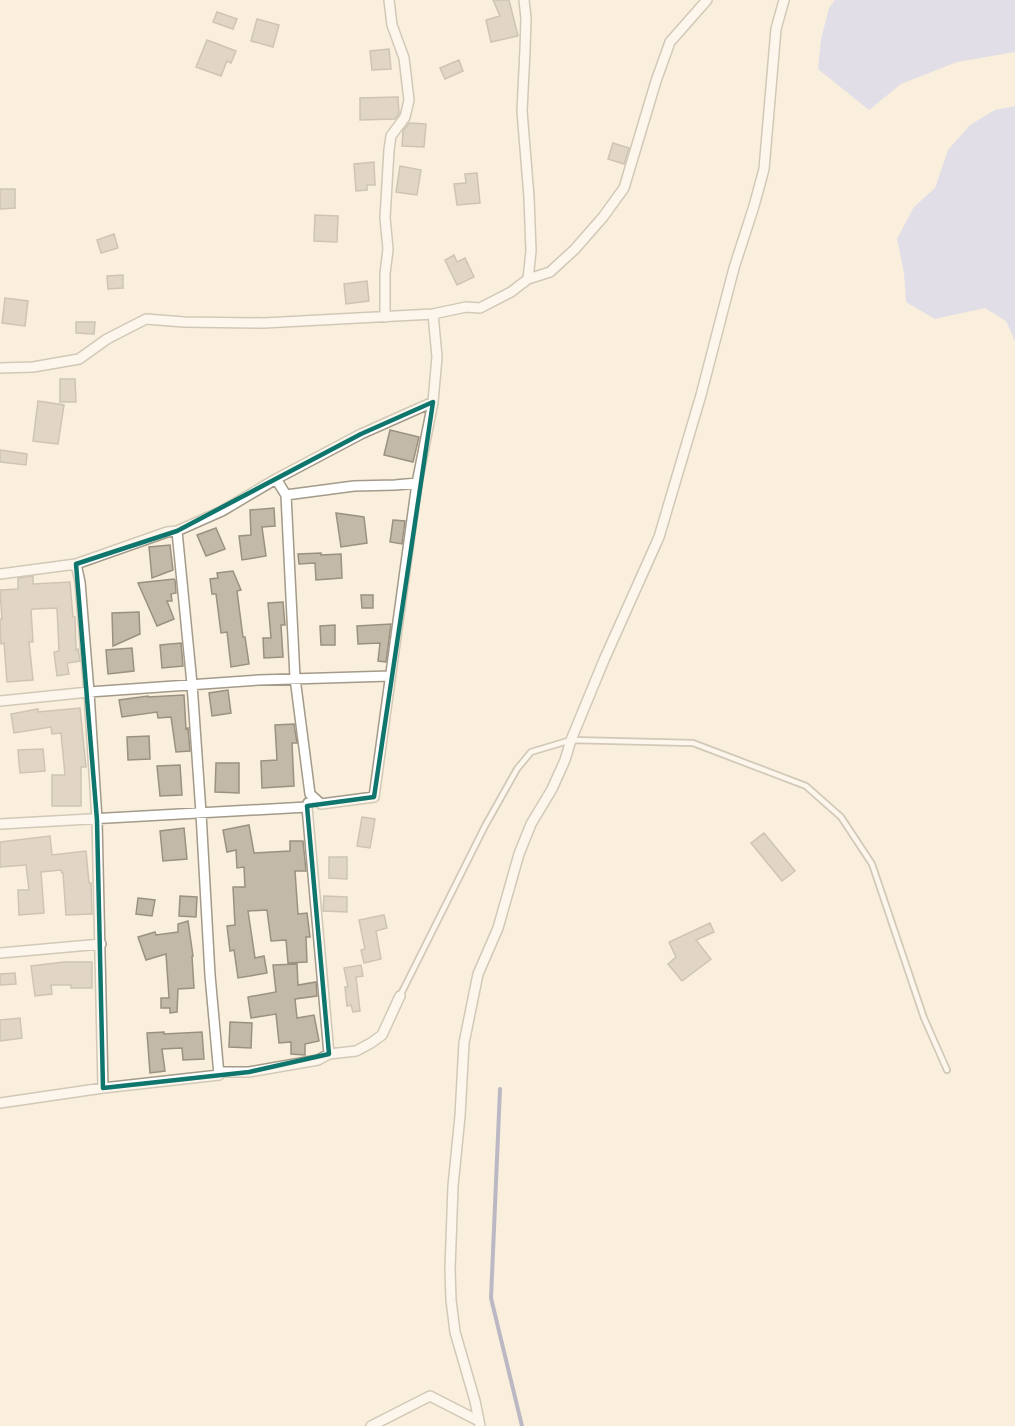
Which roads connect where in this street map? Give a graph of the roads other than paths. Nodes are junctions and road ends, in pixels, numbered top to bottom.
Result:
1 (389, 0) edge
2 (524, 0) edge
3 (707, 0) edge
4 (784, 0) edge
5 (528, 279) junction
6 (433, 314) junction
7 (385, 317) junction
8 (0, 368) edge
9 (433, 402) junction
10 (276, 479) junction
11 (417, 483) junction
12 (286, 495) junction
13 (177, 531) junction
14 (75, 564) junction
15 (0, 574) edge
16 (390, 676) junction
17 (295, 678) junction
18 (192, 684) junction
19 (89, 692) junction
20 (0, 701) edge
21 (571, 740) junction
22 (310, 794) junction
23 (307, 807) junction
24 (201, 813) junction
25 (97, 820) junction
26 (0, 824) edge
27 (101, 944) junction
28 (0, 953) edge
29 (400, 996) joint
30 (329, 1054) junction
31 (947, 1070) dead end
32 (219, 1075) junction
33 (103, 1088) junction
34 (0, 1103) edge
35 (479, 1424) edge
36 (371, 1426) edge

1 - 7 street
2 - 5 street
3 - 5 street
4 - 21 street
5 - 6 street
6 - 7 street
6 - 9 street
7 - 8 street
9 - 10 street
9 - 11 street
10 - 12 street
10 - 13 street
11 - 12 street
11 - 16 street
12 - 17 street
13 - 14 street
13 - 18 street
14 - 15 street
14 - 19 street
16 - 17 street
16 - 22 street
17 - 18 street
17 - 22 street
18 - 19 street
18 - 24 street
19 - 20 street
19 - 25 street
21 - 29 lane
21 - 31 lane
21 - 35 street
22 - 23 street
23 - 24 street
23 - 30 street
24 - 25 street
24 - 32 street
25 - 26 street
25 - 27 street
27 - 28 street
27 - 33 street
29 - 30 street
30 - 32 street
32 - 33 street
33 - 34 street
35 - 36 street

